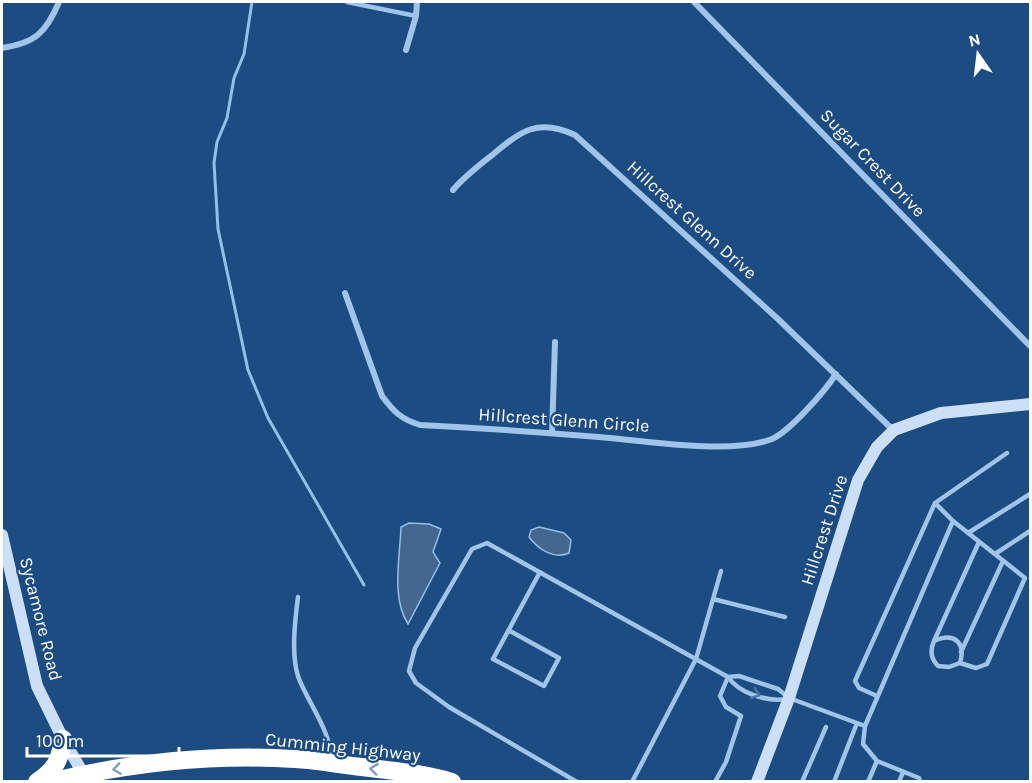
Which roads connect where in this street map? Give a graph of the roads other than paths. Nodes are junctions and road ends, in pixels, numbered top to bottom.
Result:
1 (59, 2) edge
2 (347, 2) edge
3 (417, 2) edge
4 (694, 2) edge
5 (416, 16) junction
6 (2, 48) edge
7 (406, 50) dead end
8 (453, 190) dead end
9 (345, 293) dead end
10 (555, 342) dead end
11 (1030, 345) edge
12 (836, 374) junction
13 (1030, 404) edge
14 (894, 430) junction
15 (552, 433) junction
16 (1007, 453) dead end
17 (1030, 494) edge
18 (935, 503) junction
19 (953, 521) junction
20 (1030, 531) edge
21 (968, 533) junction
22 (2, 535) edge
23 (979, 542) junction
24 (995, 554) junction
25 (1003, 561) junction
26 (721, 571) dead end
27 (540, 572) junction
28 (1030, 574) edge
29 (1025, 578) junction
30 (298, 597) dead end
31 (713, 599) junction
32 (785, 617) dead end
33 (510, 631) junction
34 (934, 641) junction
35 (962, 652) junction
36 (696, 659) junction
37 (960, 663) junction
38 (728, 677) junction
39 (877, 696) junction
40 (789, 698) junction
41 (857, 723) junction
42 (865, 726) junction
43 (826, 727) dead end
44 (63, 739) junction
45 (877, 761) junction
46 (328, 763) junction
47 (903, 772) junction
48 (86, 778) edge
49 (37, 782) edge
50 (50, 782) edge
51 (452, 782) edge
52 (577, 782) edge
53 (632, 782) edge
54 (715, 782) edge
55 (757, 782) edge
56 (802, 782) edge
57 (834, 782) edge
58 (868, 782) edge
59 (898, 782) edge
60 (920, 782) edge

1 - 6 street
2 - 5 lane
3 - 5 street
4 - 11 street, Sugar Crest Drive
5 - 7 street
8 - 12 street, Hillcrest Glenn Drive
9 - 15 street, Hillcrest Glenn Circle
10 - 15 street
12 - 14 street, Hillcrest Glenn Drive
12 - 15 street, Hillcrest Glenn Circle
13 - 14 street, Hillcrest Drive
14 - 40 street, Hillcrest Drive
16 - 18 lane
17 - 21 lane
18 - 19 lane
18 - 39 lane
19 - 21 lane
19 - 39 lane
20 - 24 lane
21 - 23 lane
22 - 44 street, Sycamore Road
23 - 24 lane
23 - 34 lane
24 - 25 lane
25 - 29 lane
25 - 35 lane
26 - 31 lane
27 - 33 lane
27 - 36 lane
27 - 52 lane
28 - 29 lane
29 - 37 lane
30 - 46 lane
31 - 32 lane
31 - 36 lane
33 - 33 lane
34 - 35 lane
34 - 37 lane
35 - 37 lane
36 - 38 lane
36 - 53 lane
38 - 40 lane
38 -> 40 lane
38 - 54 lane
39 - 42 lane
40 - 41 lane
40 - 55 street, Hillcrest Drive
41 - 42 lane
41 - 57 lane
42 - 45 lane
43 - 56 lane
44 - 48 street, Sycamore Road
44 - 49 highway
45 - 47 lane
45 - 58 lane
46 -> 48 highway, Cumming Highway
51 -> 46 highway, Cumming Highway
47 - 59 lane
47 - 60 lane
48 - 50 highway, Cumming Highway

